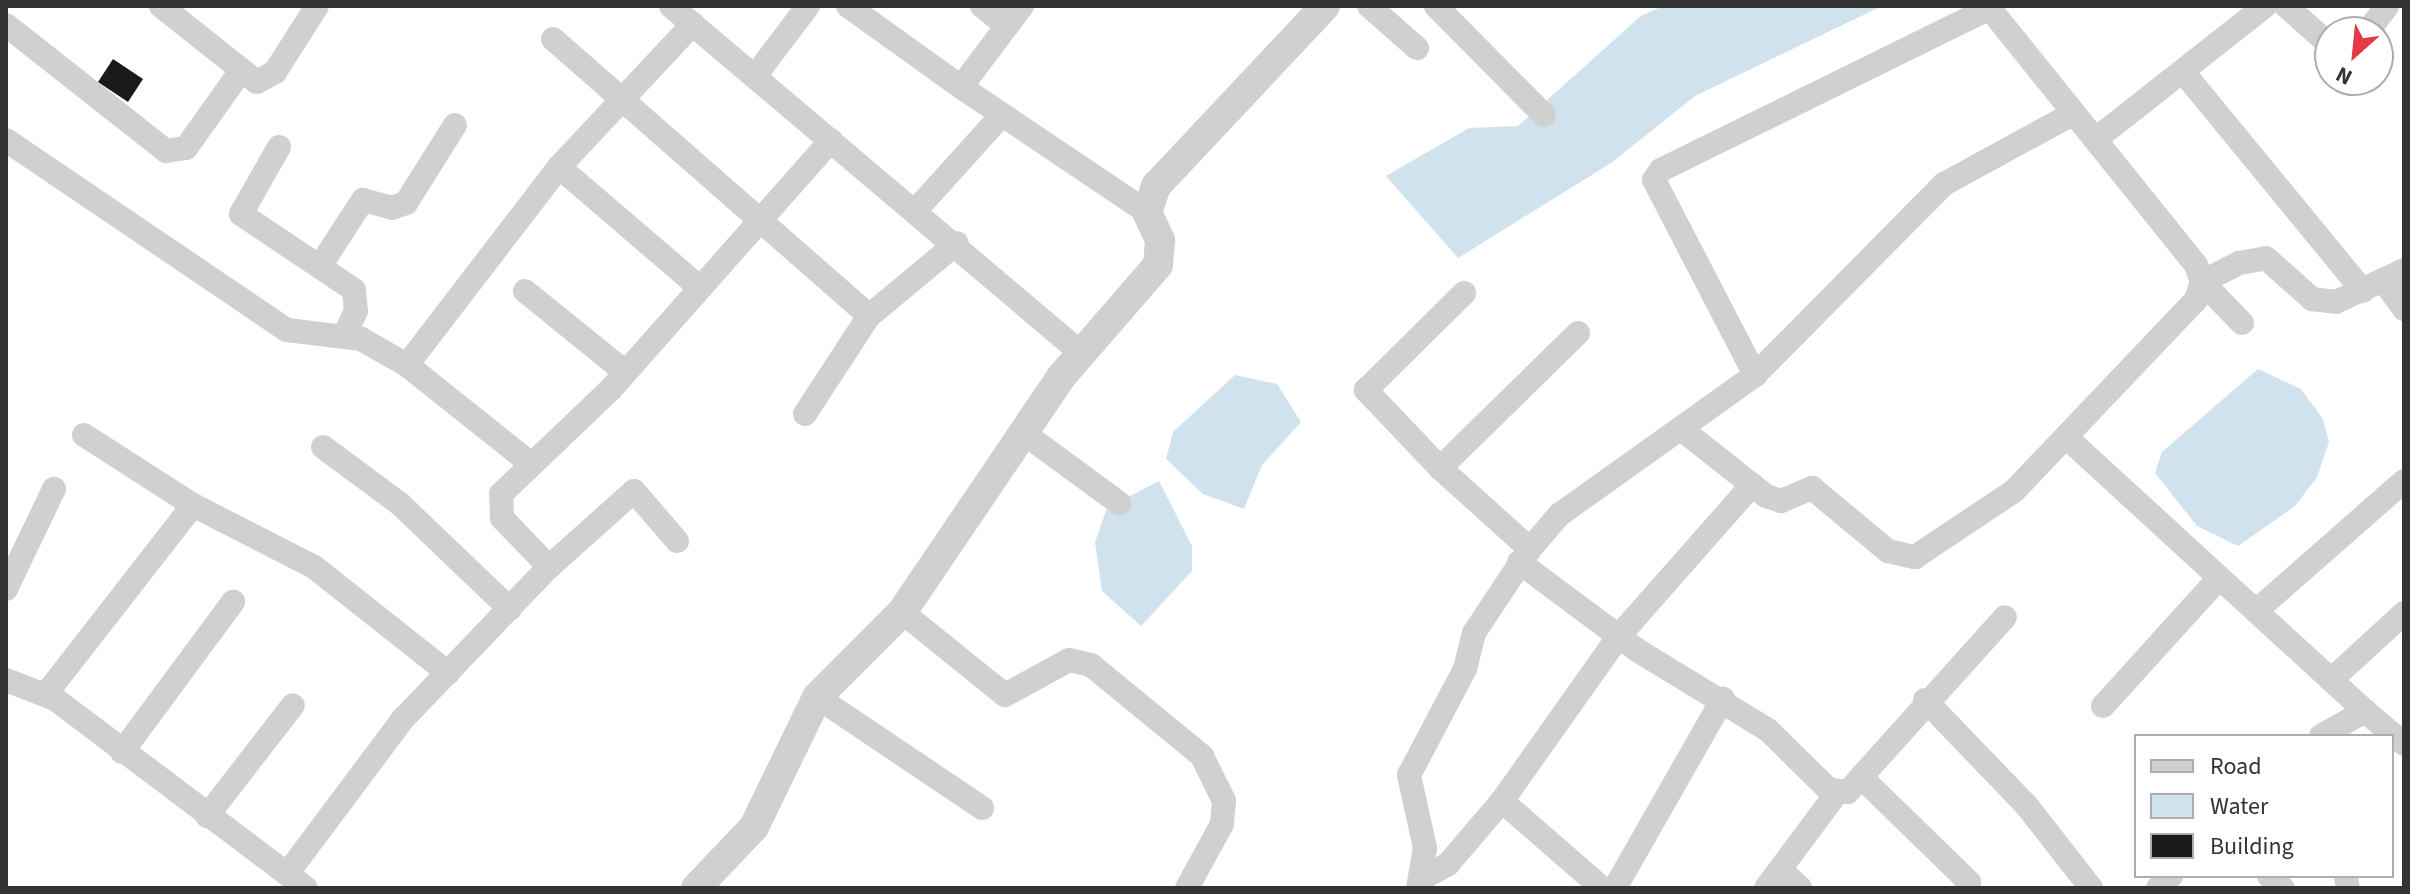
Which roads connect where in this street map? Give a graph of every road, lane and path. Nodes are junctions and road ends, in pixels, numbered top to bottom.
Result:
1 (161, 6) edge
2 (317, 6) edge
3 (671, 6) edge
4 (808, 6) edge
5 (848, 6) edge
6 (982, 6) edge
7 (1022, 6) edge
8 (1325, 6) edge
9 (1369, 6) edge
10 (1436, 6) edge
11 (2265, 6) edge
12 (2286, 6) edge
13 (1989, 7) edge
14 (693, 24) junction
15 (6, 25) edge
16 (1007, 26) junction
17 (2314, 31) edge
18 (553, 39) dead end
19 (1417, 48) dead end
20 (240, 72) junction
21 (2184, 73) junction
22 (755, 76) junction
23 (961, 87) junction
24 (620, 99) junction
25 (2074, 113) junction
26 (1544, 115) dead end
27 (999, 118) junction
28 (455, 125) dead end
29 (2096, 139) junction
30 (6, 140) edge
31 (831, 140) junction
32 (279, 147) dead end
33 (559, 167) junction
34 (916, 210) junction
35 (1147, 212) junction
36 (756, 222) junction
37 (957, 243) junction
38 (320, 266) junction
39 (2383, 280) edge
40 (2202, 282) junction
41 (698, 286) junction
42 (525, 291) dead end
43 (1464, 293) dead end
44 (2404, 309) edge
45 (869, 316) junction
46 (2242, 323) dead end
47 (1578, 333) dead end
48 (344, 336) junction
49 (1081, 353) junction
50 (407, 365) junction
51 (625, 372) junction
52 (1755, 375) junction
53 (805, 414) dead end
54 (1685, 432) junction
55 (1025, 434) junction
56 (84, 435) dead end
57 (2066, 437) junction
58 (323, 447) dead end
59 (531, 464) junction
60 (1440, 468) junction
61 (2404, 481) edge
62 (1752, 485) junction
63 (54, 489) dead end
64 (1119, 503) dead end
65 (193, 505) junction
66 (677, 541) dead end
67 (1524, 556) junction
68 (549, 567) junction
69 (2219, 578) junction
70 (6, 589) edge
71 (233, 602) dead end
72 (510, 609) junction
73 (2256, 611) junction
74 (902, 612) junction
75 (2404, 613) edge
76 (2005, 617) dead end
77 (1618, 637) junction
78 (448, 673) junction
79 (6, 680) edge
80 (2331, 680) junction
81 (46, 694) junction
82 (817, 697) junction
83 (1723, 699) junction
84 (1925, 700) junction
85 (293, 705) dead end
86 (2103, 706) dead end
87 (2365, 711) junction
88 (2325, 734) edge
89 (2392, 734) edge
90 (122, 752) junction
91 (1861, 777) junction
92 (1836, 794) junction
93 (1502, 801) junction
94 (982, 808) dead end
95 (207, 816) junction
96 (1774, 879) edge
97 (296, 881) edge
98 (1969, 882) dead end
99 (1421, 883) edge
100 (696, 888) edge
101 (1187, 888) edge
102 (1602, 888) edge
103 (1615, 888) edge
104 (1800, 888) edge
105 (2091, 888) edge

1 - 20 street
2 - 20 street
3 - 14 street
4 - 22 street
5 - 23 street
6 - 16 street
7 - 16 street
8 - 35 street
9 - 19 street
10 - 26 street
11 - 21 street
12 - 17 street
13 - 25 street
13 - 52 street
14 - 22 street
14 - 24 street
15 - 20 street
16 - 23 street
18 - 24 street
21 - 29 street
21 - 39 street
22 - 31 street
23 - 27 street
24 - 33 street
24 - 36 street
25 - 29 street
25 - 52 street
27 - 34 street
27 - 35 street
28 - 38 street
29 - 40 street
30 - 48 street
31 - 34 street
31 - 36 street
32 - 38 street
33 - 41 street
33 - 50 street
34 - 37 street
35 - 49 street
36 - 41 street
36 - 45 street
37 - 45 street
37 - 49 street
38 - 48 street
39 - 40 street
39 - 44 street
40 - 46 street
40 - 57 street
41 - 51 street
42 - 51 street
43 - 60 street
45 - 53 street
47 - 60 street
48 - 50 street
49 - 55 street
50 - 59 street
51 - 59 street
52 - 54 street
54 - 62 street
54 - 67 street
55 - 64 street
55 - 74 street
56 - 65 street
57 - 62 street
57 - 69 street
58 - 72 street
59 - 68 street
60 - 67 street
61 - 73 street
62 - 77 street
63 - 70 street
65 - 78 street
65 - 81 street
66 - 68 street
67 - 77 street
67 - 99 street
68 - 72 street
69 - 73 street
69 - 86 street
71 - 90 street
72 - 78 street
73 - 80 street
74 - 82 street
74 - 101 street
75 - 80 street
76 - 84 street
77 - 83 street
77 - 93 street
78 - 97 street
79 - 81 street
80 - 87 street
81 - 90 street
82 - 94 street
82 - 100 street
83 - 92 street
83 - 103 street
84 - 91 street
84 - 105 street
85 - 95 street
87 - 88 street
87 - 89 street
90 - 95 street
91 - 92 street
91 - 98 street
92 - 96 street
93 - 99 street
93 - 102 street
95 - 97 street
96 - 104 street

